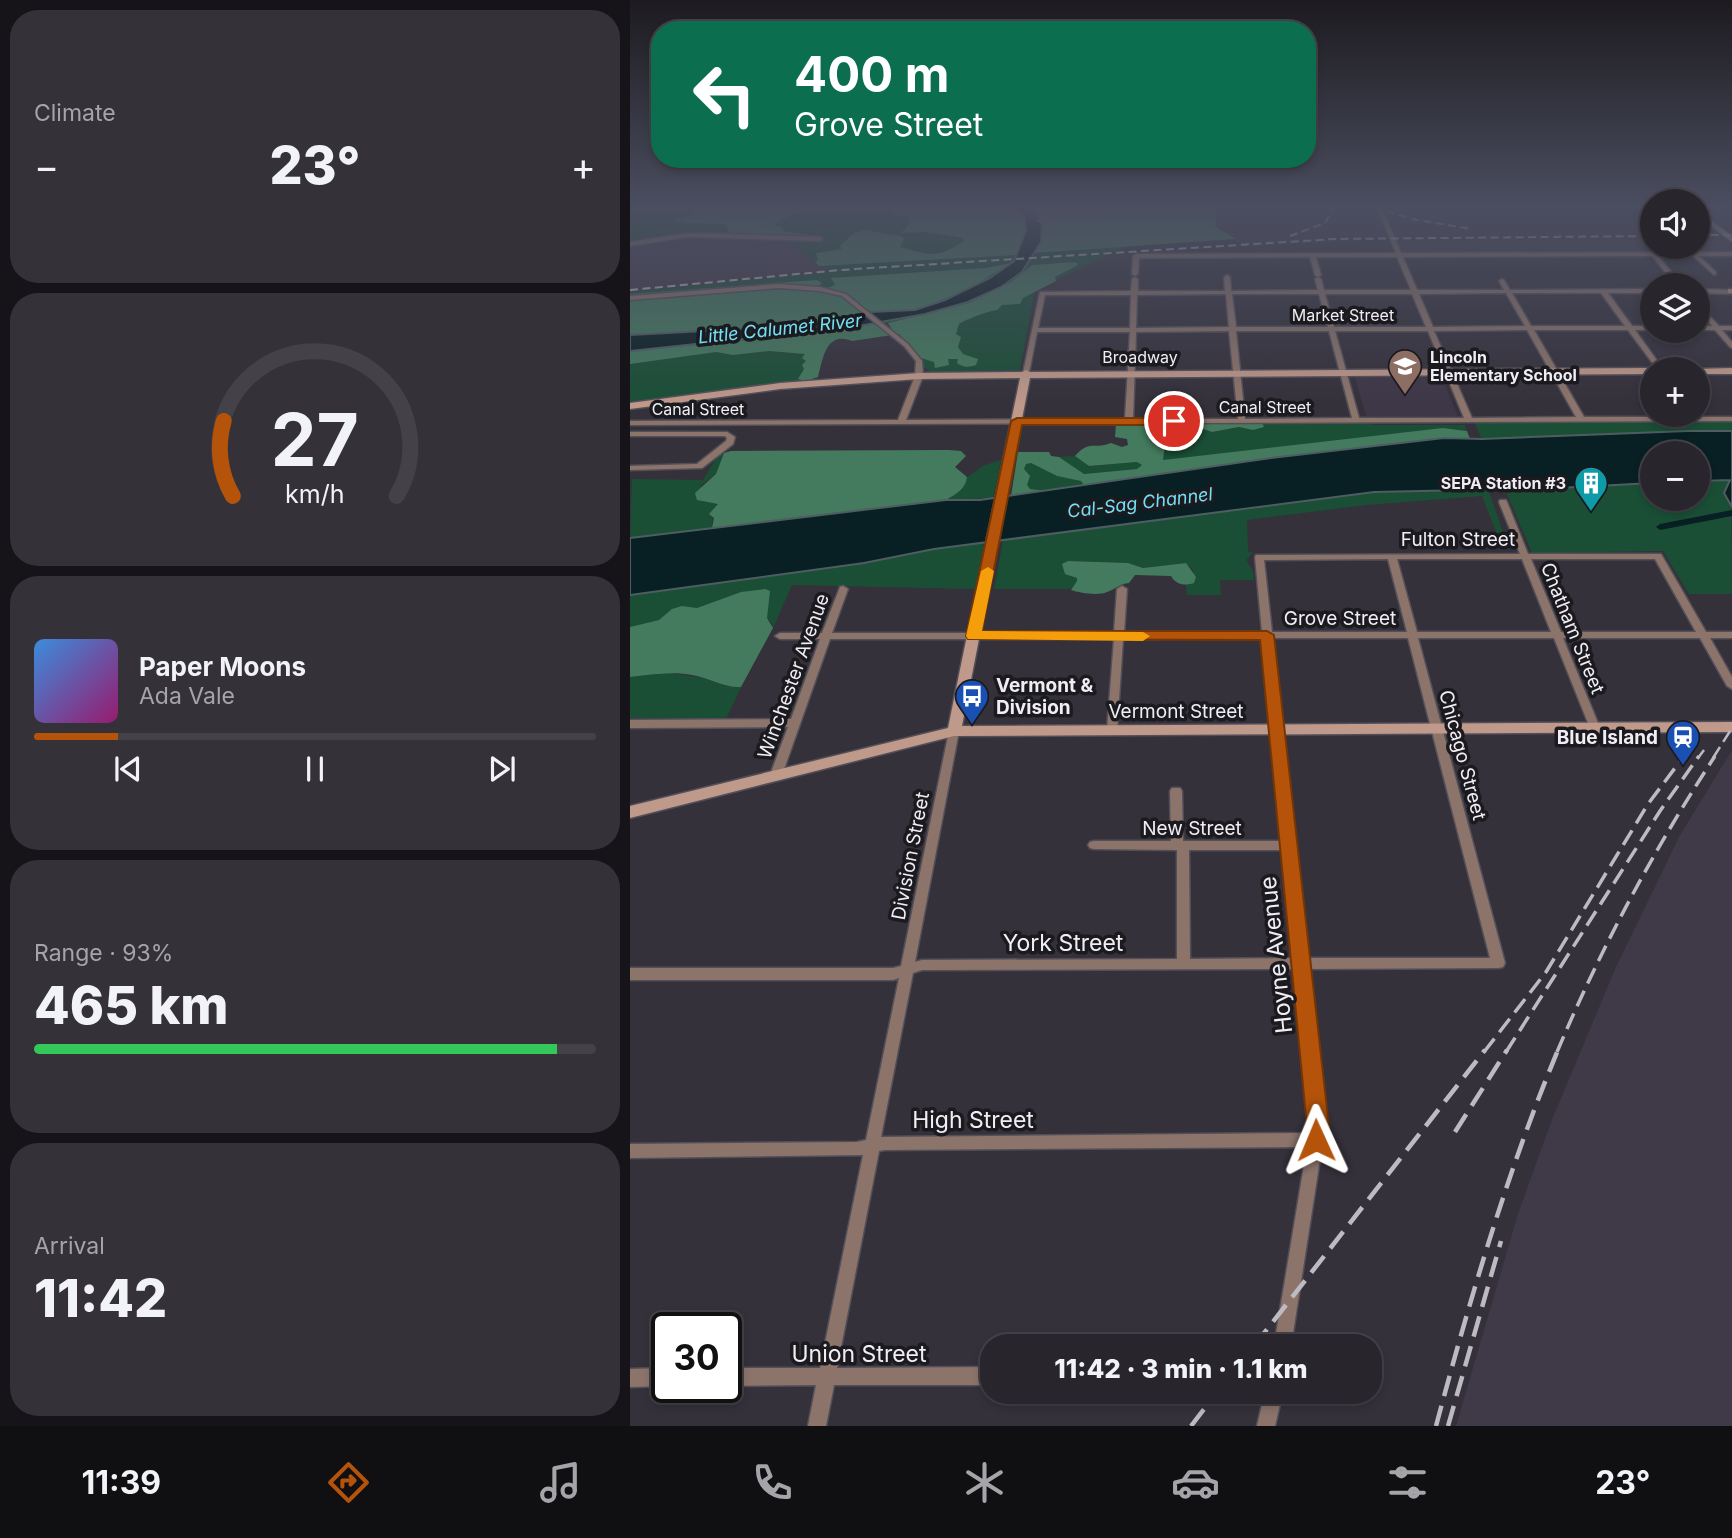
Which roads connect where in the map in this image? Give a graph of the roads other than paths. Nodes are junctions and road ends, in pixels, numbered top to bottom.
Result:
1 (1135, 272) edge
2 (1226, 272) edge
3 (1317, 272) edge
4 (1406, 272) edge
5 (1502, 281) dead end
6 (1602, 291) junction
7 (1640, 291) edge
8 (1710, 291) edge
9 (1732, 291) edge
10 (1228, 292) junction
11 (1322, 292) junction
12 (1415, 292) junction
13 (1508, 292) junction
14 (1135, 293) junction
15 (630, 298) edge
16 (1710, 320) edge
17 (1630, 328) junction
18 (1640, 328) edge
19 (1710, 328) edge
20 (1717, 328) junction
21 (1732, 328) edge
22 (1232, 329) junction
23 (1430, 329) junction
24 (1529, 329) junction
25 (1034, 330) junction
26 (1133, 330) junction
27 (1332, 330) junction
28 (1732, 346) edge
29 (1651, 357) edge
30 (1448, 371) junction
31 (1553, 371) junction
32 (1640, 371) edge
33 (1710, 371) edge
34 (1732, 371) edge
35 (1131, 372) junction
36 (1237, 372) junction
37 (1343, 372) junction
38 (1026, 373) junction
39 (919, 376) junction
40 (630, 406) edge
41 (1640, 418) edge
42 (1710, 418) edge
43 (1581, 419) junction
44 (1732, 419) edge
45 (1469, 420) junction
46 (1017, 421) junction
47 (1242, 421) junction
48 (1356, 421) junction
49 (901, 422) junction
50 (1129, 422) junction
51 (630, 423) edge
52 (630, 434) edge
53 (631, 469) edge
54 (1503, 502) dead end
55 (1259, 557) joint
56 (1392, 557) junction
57 (1525, 557) junction
58 (843, 589) dead end
59 (1122, 589) dead end
60 (827, 635) junction
61 (1267, 635) junction
62 (1413, 635) junction
63 (1557, 635) junction
64 (1703, 635) junction
65 (1732, 635) edge
66 (780, 636) dead end
67 (974, 636) junction
68 (1120, 636) junction
69 (1732, 686) edge
70 (796, 723) junction
71 (630, 724) edge
72 (1732, 727) edge
73 (1595, 728) junction
74 (1277, 729) junction
75 (1438, 729) junction
76 (1112, 730) junction
77 (954, 731) junction
78 (776, 775) junction
79 (1176, 791) dead end
80 (630, 811) edge
81 (1094, 845) dead end
82 (1180, 846) junction
83 (1289, 846) junction
84 (1184, 963) junction
85 (1301, 963) junction
86 (1498, 963) joint
87 (907, 970) junction
88 (630, 974) edge
89 (1316, 1140) junction
90 (872, 1146) junction
91 (630, 1151) edge
92 (1284, 1334) edge
93 (827, 1376) junction
94 (980, 1376) edge
95 (651, 1377) edge
96 (742, 1377) edge
97 (630, 1378) edge
98 (1271, 1404) edge
99 (817, 1426) edge
100 (1266, 1426) edge

1 - 14 street
2 - 10 street
3 - 11 street
4 - 12 street
5 - 13 street
6 - 7 street
6 - 13 street
6 - 17 street
8 - 9 street
10 - 11 street
10 - 14 street
10 - 22 street
11 - 12 street
11 - 27 street
12 - 13 street
12 - 23 street
13 - 24 street
14 - 25 street, Division Street
14 - 26 street
15 - 39 street
16 - 20 street
17 - 18 street, Market Street
17 - 24 street, Market Street
17 - 29 street
19 - 20 street
20 - 21 street
20 - 28 street
22 - 26 street, Market Street
22 - 27 street, Market Street
22 - 36 street
23 - 24 street, Market Street
23 - 27 street, Market Street
23 - 30 street
24 - 31 street
25 - 26 street, Market Street
25 - 38 street, Division Street
26 - 35 street
27 - 37 street
30 - 31 street, Broadway
30 - 37 street, Broadway
30 - 45 street
31 - 32 street, Broadway
31 - 43 street
33 - 34 street
35 - 36 street, Broadway
35 - 38 street, Broadway
35 - 50 street
36 - 37 street, Broadway
36 - 47 street
37 - 48 street
38 - 39 street, Broadway
38 - 46 street, Division Street
39 - 40 street, Broadway
39 - 49 street
41 - 43 street, Canal Street
42 - 44 street, Canal Street
43 - 45 street, Canal Street
45 - 48 street, Canal Street
46 - 49 street, Canal Street
46 - 50 street, Canal Street
46 - 67 street, Division Street
47 - 48 street, Canal Street
47 - 50 street, Canal Street
49 - 51 street, Canal Street
52 - 53 street
54 - 57 street, Chatham Street
55 - 56 street, Fulton Street
55 - 61 street, Hoyne Avenue
56 - 57 street, Fulton Street
56 - 62 street, Chicago Street
57 - 63 street, Chatham Street
57 - 64 street, Fulton Street
58 - 60 street, Winchester Avenue
59 - 68 street
60 - 66 street, Grove Street
60 - 67 street, Grove Street
60 - 70 street, Winchester Avenue
61 - 62 street, Grove Street
61 - 68 street, Grove Street
61 - 74 street, Hoyne Avenue
62 - 63 street, Grove Street
62 - 75 street, Chicago Street
63 - 64 street, Grove Street
63 - 73 street, Chatham Street
64 - 65 street, Grove Street
64 - 69 street
67 - 68 street, Grove Street
67 - 77 street, Division Street
68 - 76 street
70 - 71 street
70 - 78 street, Winchester Avenue
72 - 73 street, Vermont Street
73 - 75 street, Vermont Street
74 - 75 street, Vermont Street
74 - 76 street, Vermont Street
74 - 83 street, Hoyne Avenue
75 - 86 street, Chicago Street
76 - 77 street, Vermont Street
77 - 78 street, Vermont Street
77 - 87 street, Division Street
78 - 80 street, Vermont Street
79 - 82 street
81 - 82 street, New Street
82 - 83 street, New Street
82 - 84 street
83 - 85 street, Hoyne Avenue
84 - 85 street, York Street
84 - 87 street, York Street
85 - 86 street, York Street
85 - 89 street, Hoyne Avenue
87 - 88 street, York Street
87 - 90 street, Division Street
89 - 90 street, High Street
89 - 92 street, Hoyne Avenue
90 - 91 street, High Street
90 - 93 street, Division Street
93 - 94 street, Union Street
93 - 96 street, Union Street
93 - 99 street, Division Street
95 - 97 street
98 - 100 street

